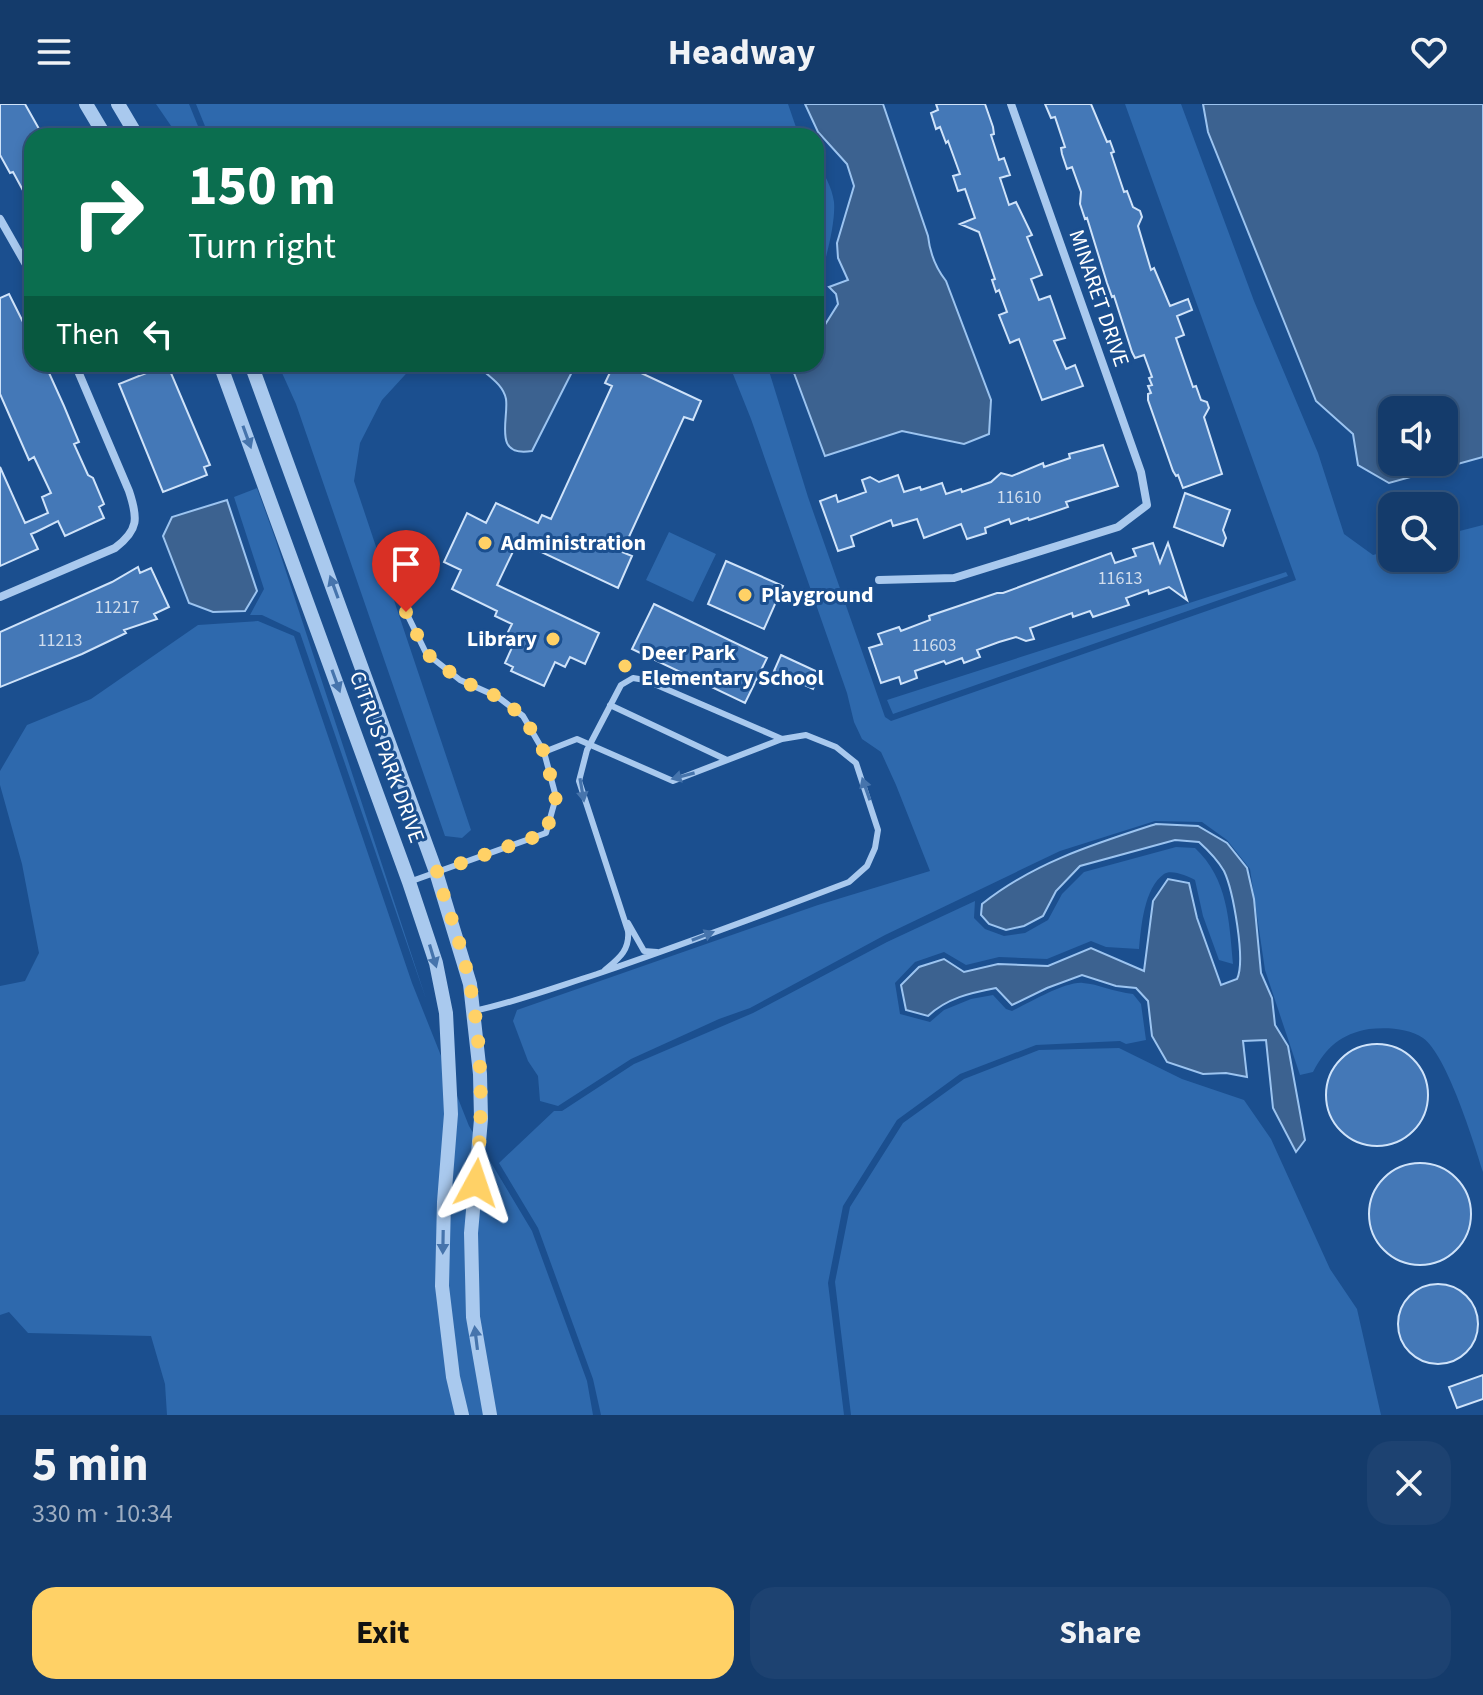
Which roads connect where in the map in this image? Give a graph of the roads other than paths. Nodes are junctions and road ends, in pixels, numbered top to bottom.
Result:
1 (86, 104) edge
2 (118, 104) edge
3 (1011, 104) edge
4 (100, 128) edge
5 (132, 128) edge
6 (0, 219) edge
7 (24, 261) edge
8 (78, 372) edge
9 (223, 372) edge
10 (254, 372) edge
11 (879, 580) dead end
12 (404, 596) dead end
13 (0, 597) edge
14 (610, 705) junction
15 (782, 739) junction
16 (591, 743) junction
17 (544, 752) junction
18 (727, 760) junction
19 (436, 872) junction
20 (409, 882) junction
21 (619, 906) junction
22 (659, 952) junction
23 (604, 971) junction
24 (474, 1011) junction
25 (462, 1415) edge
26 (490, 1415) edge

1 - 4 street
2 - 5 street
3 - 11 street, MINARET DRIVE
6 - 7 street
8 - 13 street
9 -> 20 street, CITRUS PARK DRIVE
19 -> 10 street, CITRUS PARK DRIVE
12 - 17 lane
14 - 15 lane
14 - 16 lane
14 - 18 lane
15 - 18 lane
22 -> 15 lane
16 - 17 lane
18 -> 16 lane
16 -> 21 lane
17 - 19 lane
19 - 20 lane
19 - 24 street, CITRUS PARK DRIVE
20 -> 25 street, CITRUS PARK DRIVE
21 - 22 lane
21 - 23 lane
22 - 23 lane
23 - 24 lane
26 -> 24 street, CITRUS PARK DRIVE

